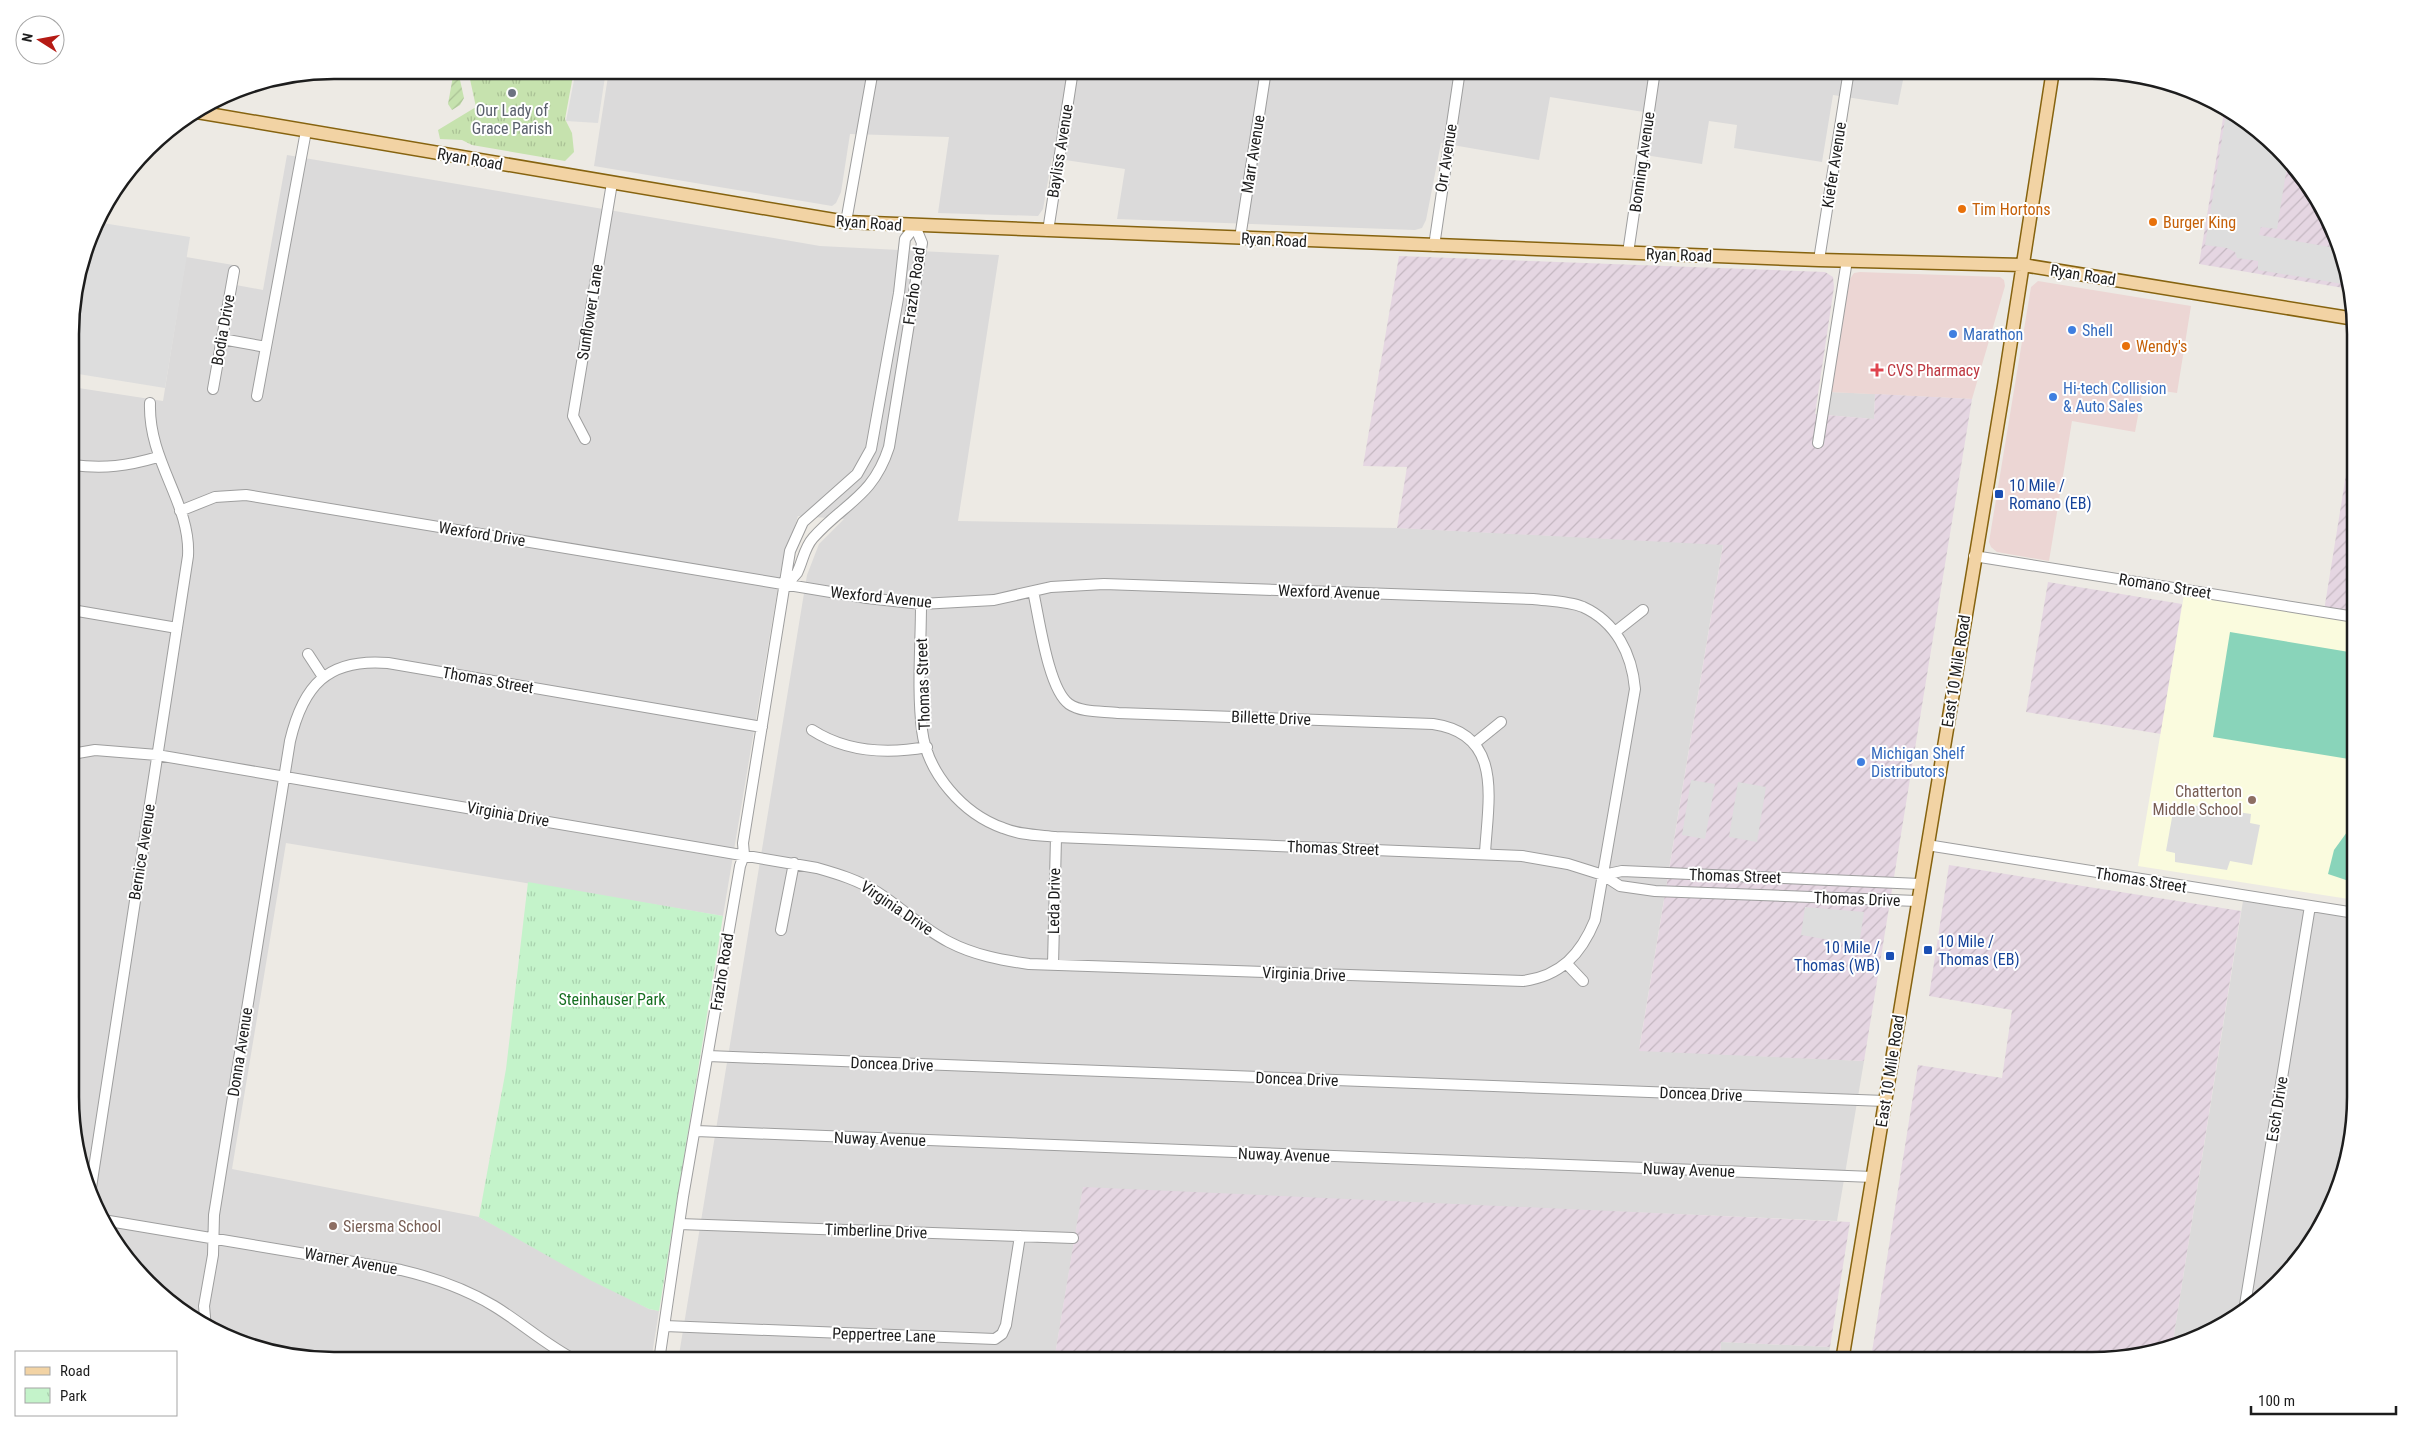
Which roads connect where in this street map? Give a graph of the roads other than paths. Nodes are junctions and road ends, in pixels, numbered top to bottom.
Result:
1 (871, 79) edge
2 (1072, 79) edge
3 (1265, 79) edge
4 (1459, 79) edge
5 (1654, 79) edge
6 (1848, 79) edge
7 (2053, 79) edge
8 (206, 113) edge
9 (306, 131) junction
10 (612, 183) junction
11 (846, 222) junction
12 (915, 226) junction
13 (1048, 231) junction
14 (1240, 238) junction
15 (1434, 246) junction
16 (1628, 253) junction
17 (1819, 260) junction
18 (1847, 260) junction
19 (2023, 265) junction
20 (234, 271) dead end
21 (2347, 318) edge
22 (222, 338) junction
23 (266, 346) junction
24 (213, 389) dead end
25 (257, 396) dead end
26 (150, 403) dead end
27 (585, 439) dead end
28 (1818, 443) dead end
29 (158, 457) junction
30 (79, 466) edge
31 (180, 511) junction
32 (1974, 556) junction
33 (786, 584) junction
34 (1033, 591) junction
35 (921, 604) junction
36 (1644, 610) dead end
37 (79, 611) edge
38 (2347, 616) edge
39 (177, 628) junction
40 (1615, 632) junction
41 (308, 654) dead end
42 (323, 678) junction
43 (1501, 722) dead end
44 (762, 727) junction
45 (812, 730) dead end
46 (1475, 742) junction
47 (927, 747) junction
48 (79, 753) edge
49 (157, 755) junction
50 (284, 776) junction
51 (1056, 837) junction
52 (1927, 845) junction
53 (1485, 853) junction
54 (744, 855) junction
55 (794, 863) junction
56 (1603, 875) junction
57 (1742, 877) junction
58 (1795, 878) junction
59 (1920, 884) junction
60 (1740, 894) junction
61 (1796, 897) junction
62 (1918, 901) junction
63 (2310, 906) junction
64 (2347, 912) edge
65 (781, 930) dead end
66 (1567, 964) junction
67 (1053, 965) junction
68 (1583, 981) dead end
69 (708, 1056) junction
70 (1885, 1101) junction
71 (696, 1131) junction
72 (1873, 1177) junction
73 (92, 1180) edge
74 (111, 1221) edge
75 (679, 1224) junction
76 (1020, 1236) junction
77 (213, 1237) junction
78 (1073, 1238) dead end
79 (2246, 1302) edge
80 (205, 1317) edge
81 (665, 1326) junction
82 (561, 1352) edge
83 (661, 1352) edge
84 (1843, 1352) edge

1 - 11 street
2 - 13 street, Bayliss Avenue
3 - 14 street, Marr Avenue
4 - 15 street, Orr Avenue
5 - 16 street, Bonning Avenue
6 - 17 street, Kiefer Avenue
7 - 19 main road, East 10 Mile Road
8 - 9 main road, Ryan Road
9 - 10 main road, Ryan Road
9 - 23 street
10 - 11 main road, Ryan Road
10 - 27 street, Sunflower Lane
11 - 12 main road, Ryan Road
12 - 13 main road, Ryan Road
12 - 33 street, Frazho Road
12 - 33 street, Frazho Road
13 - 14 main road, Ryan Road
14 - 15 main road, Ryan Road
15 - 16 main road, Ryan Road
16 - 17 main road, Ryan Road
17 - 18 main road, Ryan Road
18 - 19 main road, Ryan Road
18 - 28 street
19 - 21 main road, Ryan Road
19 - 32 main road, East 10 Mile Road
20 - 22 street, Bodia Drive
22 - 23 street
22 - 24 street, Bodia Drive
23 - 25 street
26 - 29 street
29 - 30 street
29 - 31 street, Bernice Avenue
31 - 33 street, Wexford Drive
31 - 39 street, Bernice Avenue
32 - 38 street, Romano Street
32 - 52 main road, East 10 Mile Road
33 - 35 street, Wexford Avenue
33 - 44 street, Frazho Road
34 - 35 street, Wexford Avenue
34 - 40 street, Wexford Avenue
34 - 46 street, Billette Drive
35 - 47 street, Thomas Street
36 - 40 street
37 - 39 street
39 - 49 street, Bernice Avenue
40 - 56 street, Wexford Avenue
41 - 42 street
42 - 44 street, Thomas Street
42 - 50 street, Thomas Street
43 - 46 street
44 - 54 street, Frazho Road
45 - 47 street
46 - 53 street
47 - 51 street, Thomas Street
48 - 49 street, Virginia Drive
49 - 50 street, Virginia Drive
49 - 73 street, Bernice Avenue
50 - 54 street, Virginia Drive
50 - 77 street, Donna Avenue
51 - 53 street, Thomas Street
51 - 67 street, Leda Drive
52 - 59 main road, East 10 Mile Road
52 - 63 street, Thomas Street
53 - 56 street, Thomas Street
54 - 55 street, Virginia Drive
54 - 69 street, Frazho Road
55 - 65 street
55 - 67 street, Virginia Drive
56 - 57 street, Thomas Street
56 - 60 street, Thomas Drive
56 - 66 street, Virginia Drive
57 - 58 street, Thomas Street
57 - 60 street
58 - 59 street, Thomas Street
58 - 61 street, Thomas Drive
59 - 62 main road, East 10 Mile Road
60 - 61 street, Thomas Drive
61 - 62 street, Thomas Drive
62 - 70 main road, East 10 Mile Road
63 - 64 street, Thomas Street
63 - 79 street, Esch Drive
66 - 67 street, Virginia Drive
66 - 68 street
69 - 70 street, Doncea Drive
69 - 71 street, Frazho Road
70 - 72 main road, East 10 Mile Road
71 - 72 street, Nuway Avenue
71 - 75 street, Frazho Road
72 - 84 main road, East 10 Mile Road
74 - 77 street, Warner Avenue
75 - 76 street, Timberline Drive
75 - 81 street, Frazho Road
76 - 78 street, Timberline Drive
76 - 81 street, Peppertree Lane
77 - 80 street, Donna Avenue
77 - 82 street, Warner Avenue
81 - 83 street, Frazho Road

